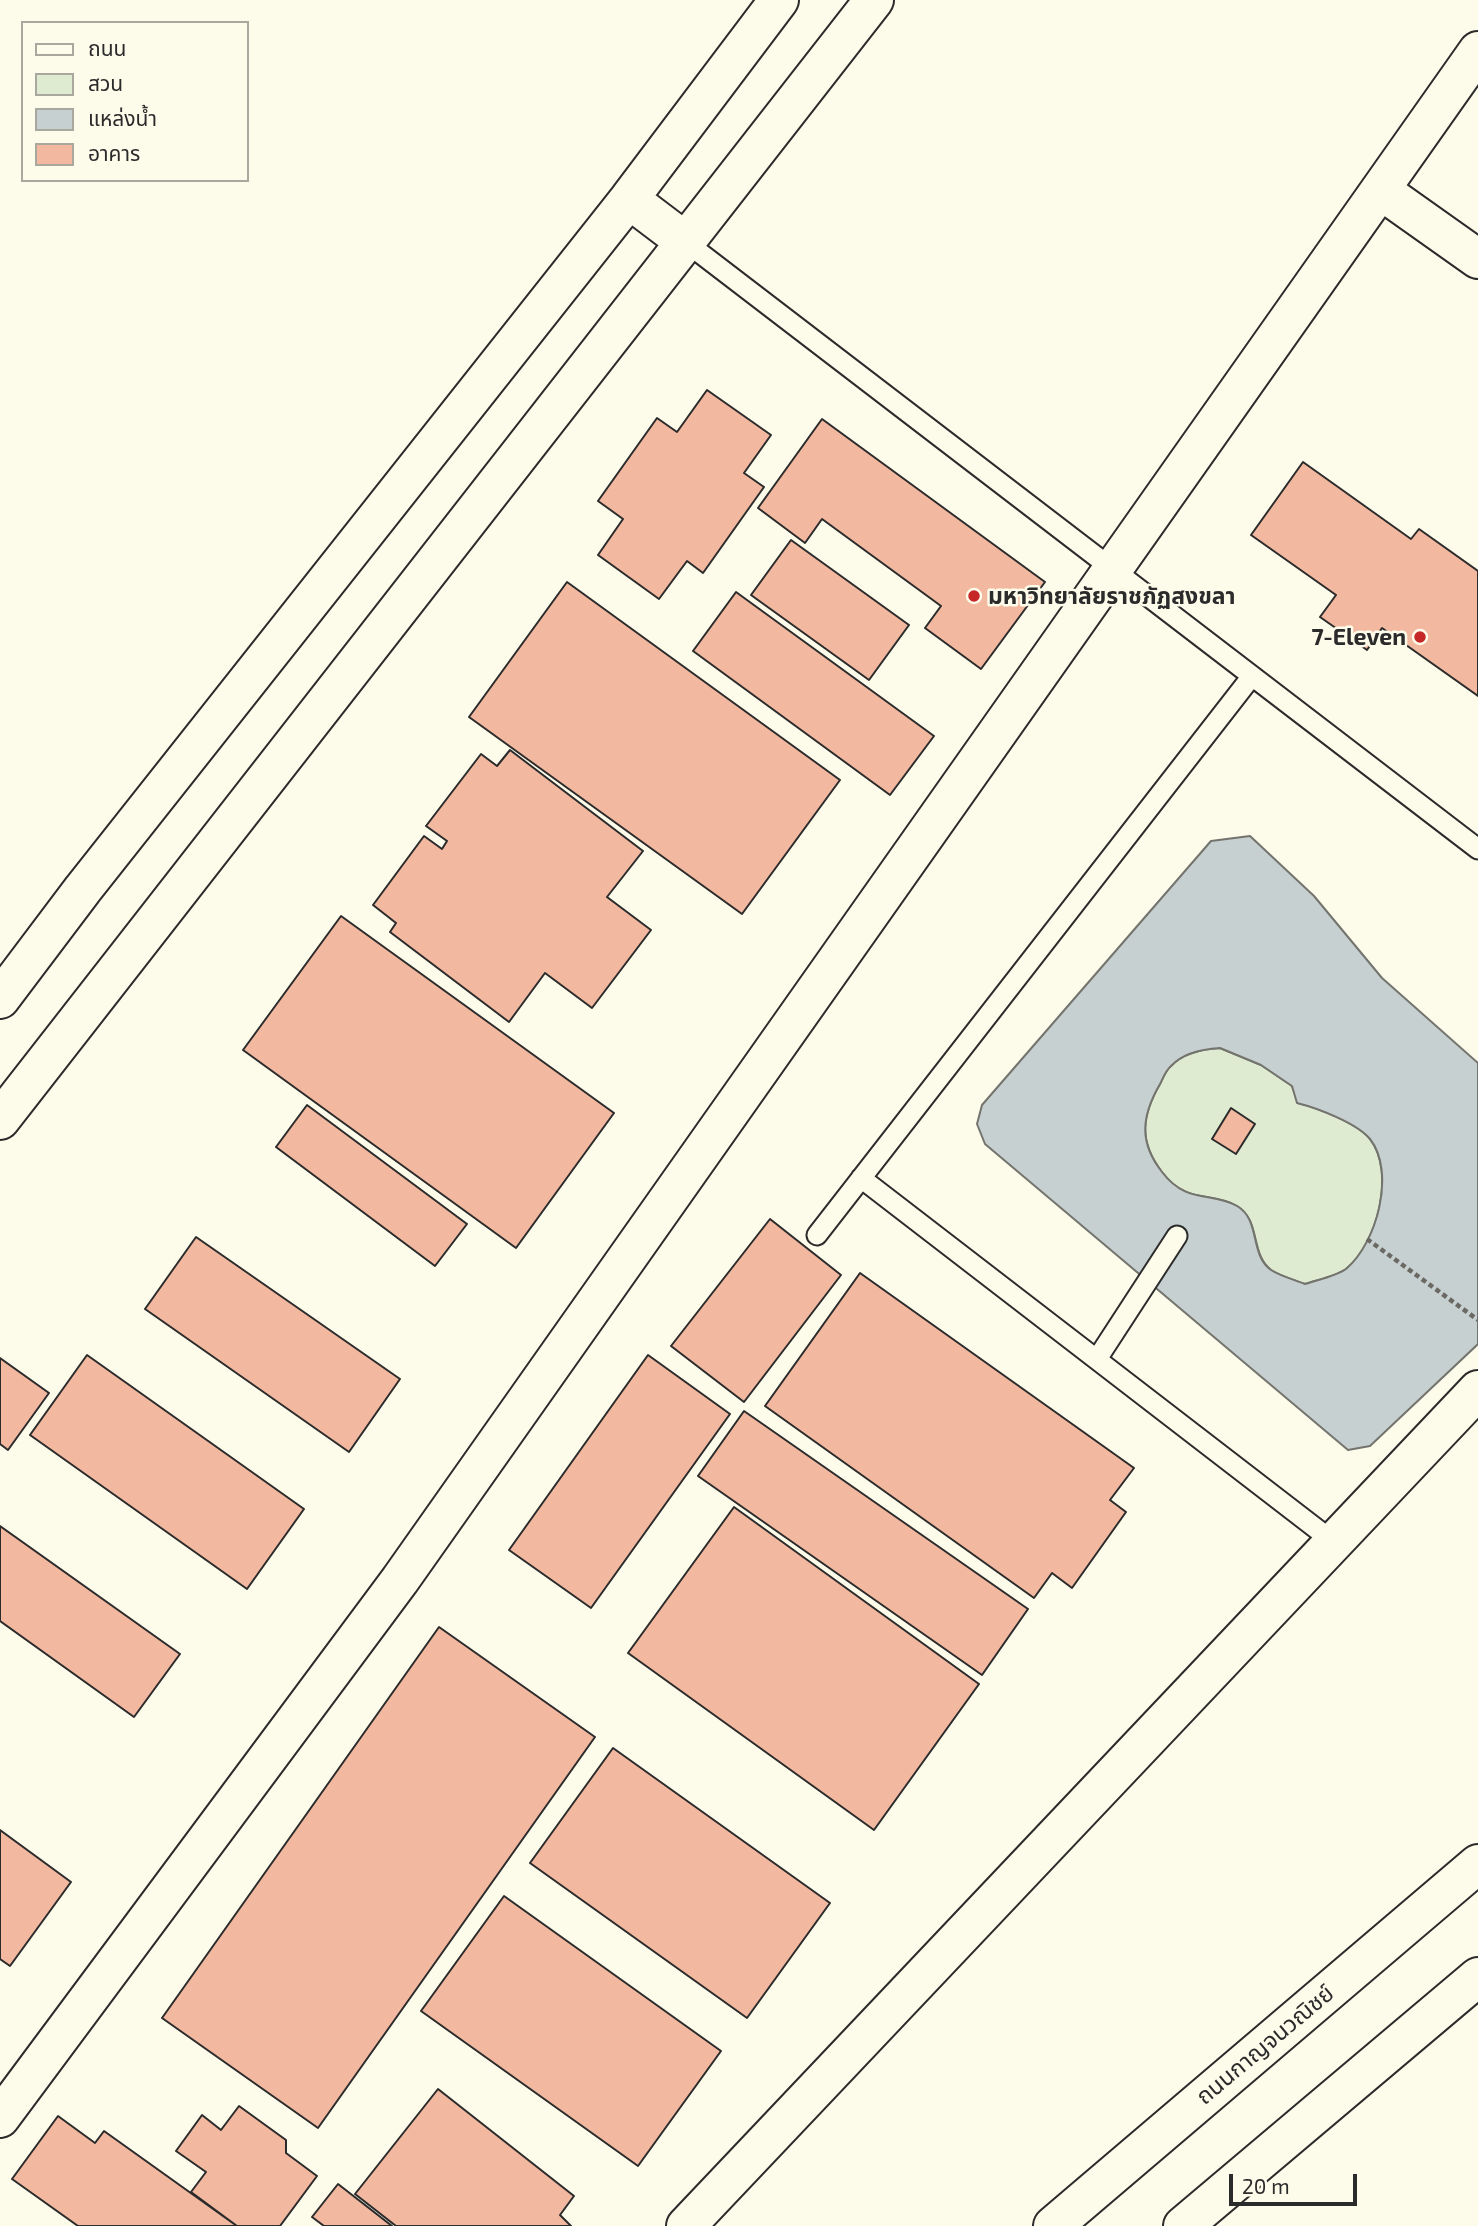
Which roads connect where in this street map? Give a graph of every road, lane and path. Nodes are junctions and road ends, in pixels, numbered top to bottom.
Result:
1 (779, 0) edge
2 (874, 0) edge
3 (1478, 51) edge
4 (1382, 191) junction
5 (629, 199) junction
6 (687, 243) junction
7 (1478, 259) edge
8 (1114, 569) junction
9 (1252, 676) junction
10 (1478, 849) edge
11 (0, 999) edge
12 (0, 1120) edge
13 (861, 1178) junction
14 (817, 1235) dead end
15 (1177, 1236) dead end
16 (1367, 1239) dead end
17 (1478, 1321) edge
18 (1097, 1359) junction
19 (1478, 1390) edge
20 (1335, 1543) junction
21 (1478, 1864) edge
22 (1478, 1976) edge
23 (0, 2118) edge
24 (686, 2226) edge
25 (1053, 2226) edge
26 (1183, 2226) edge

1 - 5 street
2 - 6 street
3 - 4 street
4 - 7 street
4 - 8 street
5 - 6 street
5 - 11 street
6 - 8 lane
6 - 12 street
8 - 9 lane
8 - 23 street
9 - 10 lane
9 - 13 lane
13 - 14 lane
13 - 18 lane
15 - 18 lane
16 - 17 path
18 - 20 lane
19 - 20 street
20 - 24 street
21 - 25 street, ถนนกาญจนวณิชย์
22 - 26 street

